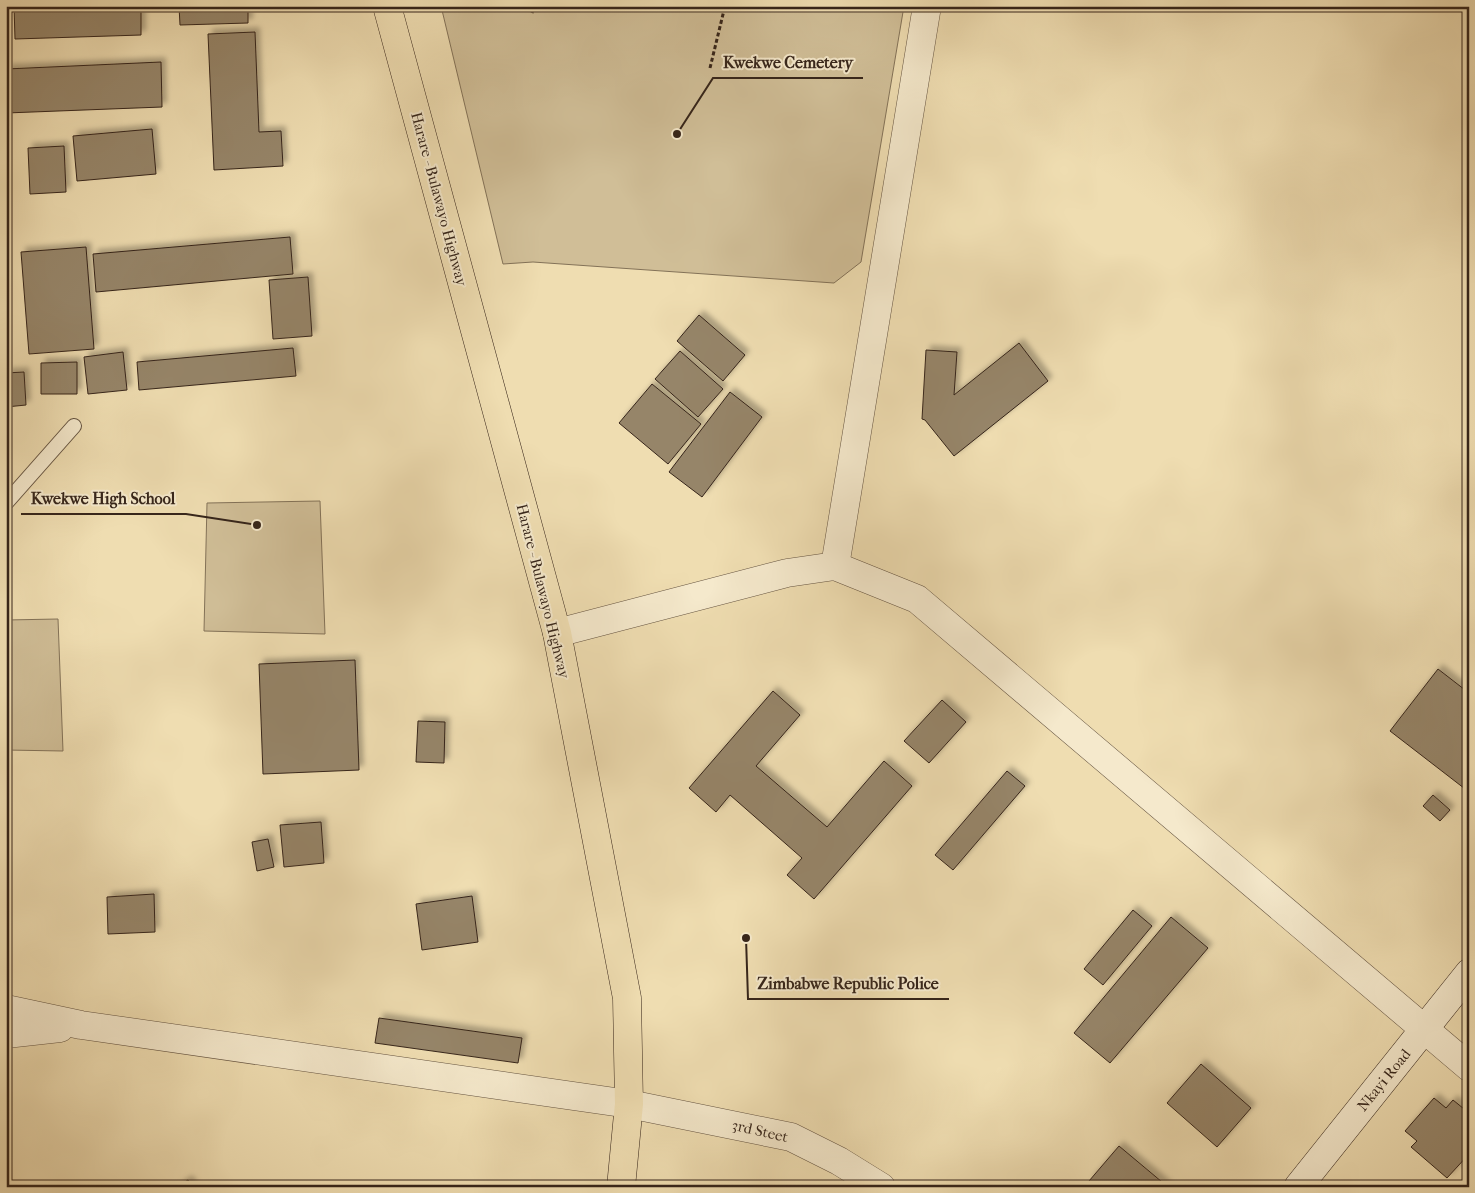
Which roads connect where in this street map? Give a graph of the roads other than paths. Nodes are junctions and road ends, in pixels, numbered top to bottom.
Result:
1 (387, 6) edge
2 (927, 6) edge
3 (74, 426) dead end
4 (6, 503) edge
5 (835, 566) junction
6 (557, 633) junction
7 (1469, 973) edge
8 (6, 1009) edge
9 (6, 1022) edge
10 (81, 1025) junction
11 (6, 1030) edge
12 (1424, 1030) junction
13 (6, 1034) edge
14 (1469, 1067) edge
15 (629, 1104) junction
16 (621, 1187) edge
17 (881, 1187) edge
18 (1298, 1187) edge

1 - 6 highway, Harare - Bulawayo Highway
2 - 5 street
3 - 4 lane
5 - 6 street
5 - 12 street
6 - 15 highway, Harare - Bulawayo Highway
7 - 12 street, Nkayi Road
8 - 10 street
9 - 11 street
10 - 13 street
10 - 15 street, 3rd Steet
12 - 14 street
12 - 18 street, Nkayi Road
15 - 16 highway, Harare - Bulawayo Highway
15 - 17 street, 3rd Steet

